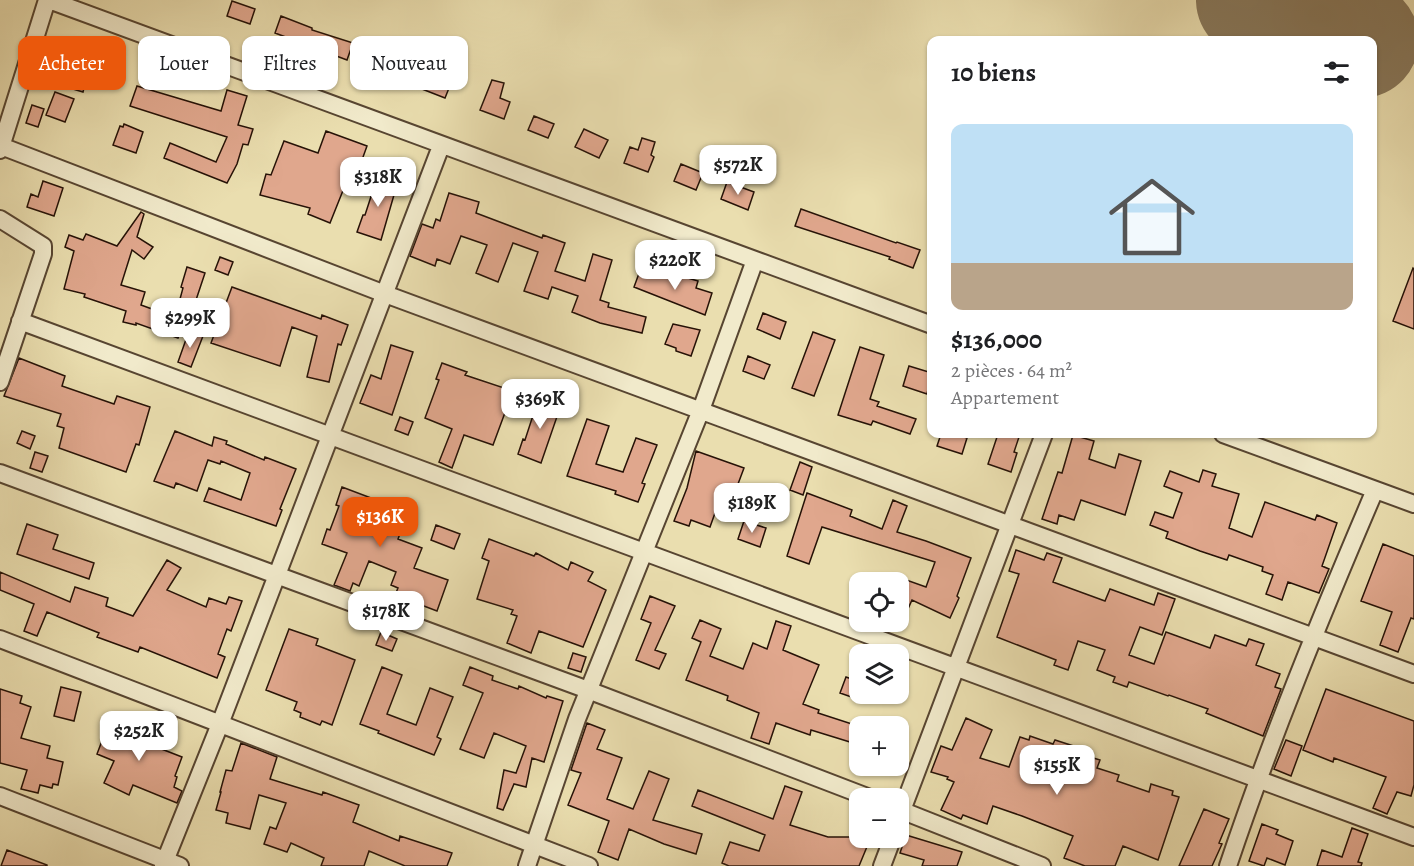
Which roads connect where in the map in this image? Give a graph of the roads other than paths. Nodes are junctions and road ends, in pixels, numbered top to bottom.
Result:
1 (48, 0) edge
2 (441, 146) junction
3 (1, 148) edge
4 (0, 219) edge
5 (755, 260) junction
6 (385, 294) junction
7 (20, 321) junction
8 (927, 323) edge
9 (0, 382) edge
10 (701, 411) junction
11 (330, 436) junction
12 (1042, 438) edge
13 (1234, 438) edge
14 (0, 473) edge
15 (1375, 490) junction
16 (1414, 504) edge
17 (1009, 524) junction
18 (645, 552) junction
19 (276, 576) junction
20 (1312, 637) junction
21 (0, 639) edge
22 (956, 668) junction
23 (1414, 674) edge
24 (588, 690) junction
25 (220, 724) junction
26 (1257, 779) junction
27 (849, 790) edge
28 (909, 790) edge
29 (0, 796) edge
30 (909, 816) edge
31 (1414, 837) edge
32 (536, 845) junction
33 (888, 848) edge
34 (169, 864) edge
35 (527, 866) edge
36 (589, 866) edge
37 (882, 866) edge
38 (1042, 866) edge
39 (1228, 866) edge

1 - 2 street
1 - 3 street
2 - 5 street
2 - 6 street
3 - 6 street
4 - 7 street
5 - 8 street
5 - 10 street
6 - 10 street
6 - 11 street
7 - 9 street
7 - 11 street
10 - 17 street
10 - 18 street
11 - 18 street
11 - 19 street
12 - 17 street
13 - 15 street
14 - 19 street
15 - 16 street
15 - 20 street
17 - 20 street
17 - 22 street
18 - 22 street
18 - 24 street
19 - 24 street
19 - 25 street
20 - 23 street
20 - 26 street
21 - 25 street
22 - 26 street
22 - 28 street
24 - 27 street
24 - 32 street
25 - 32 street
25 - 34 street
26 - 31 street
26 - 39 street
29 - 34 street
30 - 38 street
32 - 35 street
32 - 36 street
33 - 37 street

